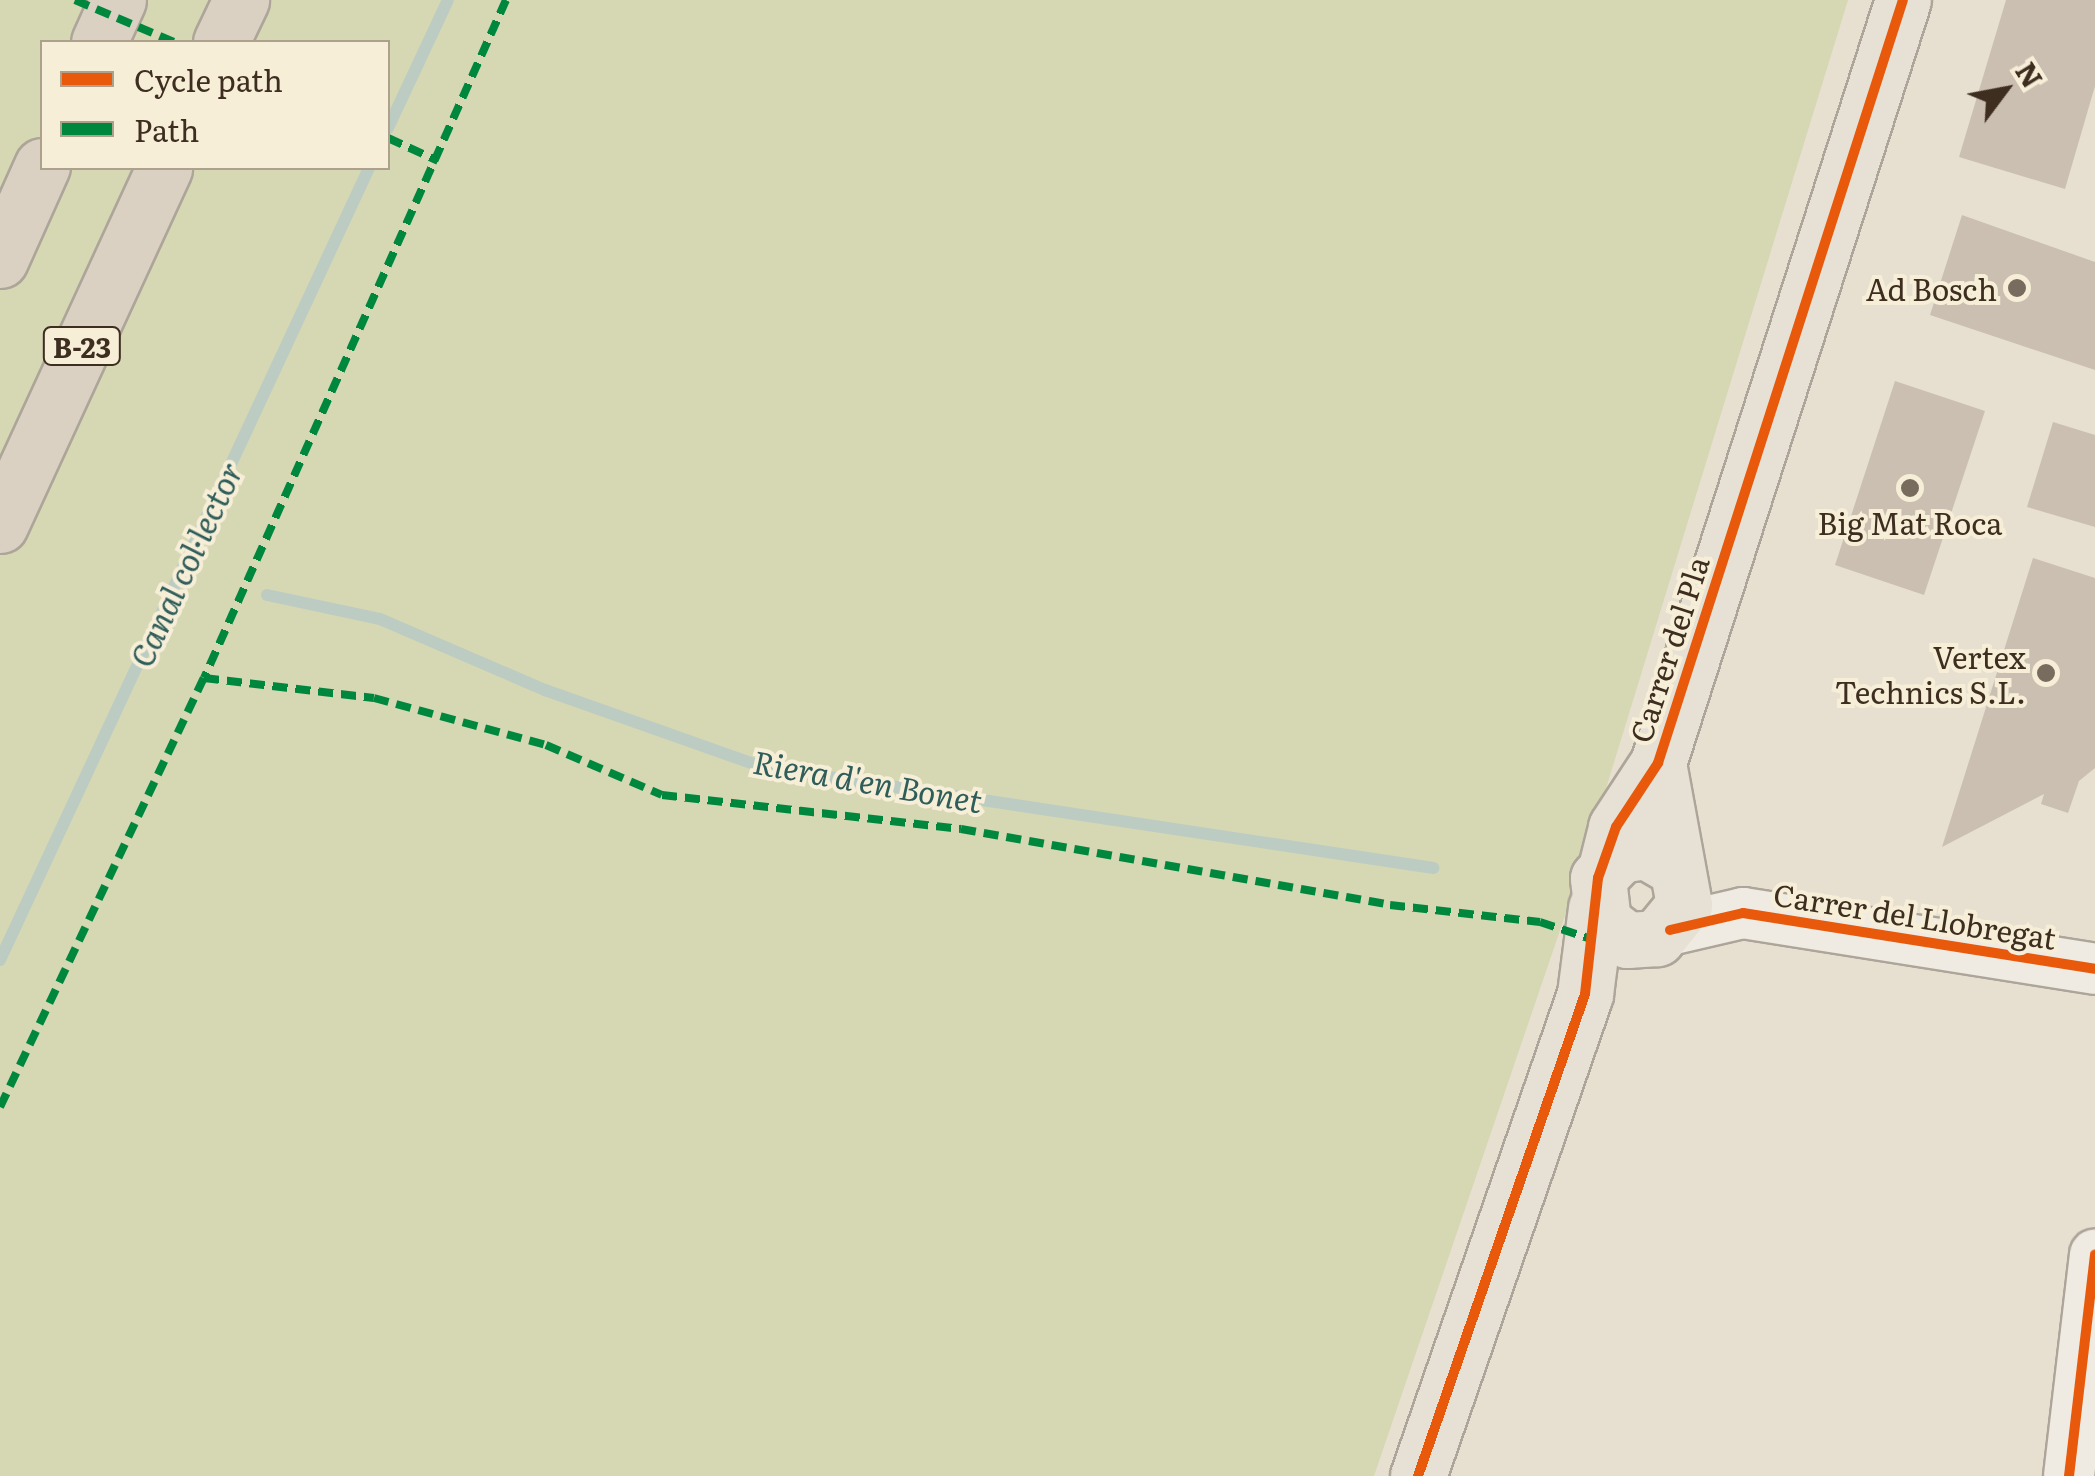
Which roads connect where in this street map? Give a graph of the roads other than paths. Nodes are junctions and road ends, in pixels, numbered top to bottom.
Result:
1 (118, 0) edge
2 (241, 0) edge
3 (1903, 0) edge
4 (99, 40) edge
5 (222, 40) edge
6 (40, 170) edge
7 (163, 170) edge
8 (0, 260) edge
9 (0, 524) edge
10 (1658, 763) junction
11 (1676, 868) junction
12 (1602, 886) junction
13 (1743, 913) junction
14 (1656, 936) junction
15 (2095, 969) edge
16 (1585, 994) junction
17 (2095, 1255) edge
18 (1418, 1476) edge
19 (2069, 1476) edge

1 - 4 highway
2 - 5 highway
3 - 10 main road, Carrer del Pla
6 - 8 highway
7 - 9 highway, B-23
10 - 11 main road, Carrer del Pla
10 - 12 main road, Carrer del Pla
11 - 12 main road
11 - 13 street, Carrer del Llobregat
11 - 14 main road, Carrer del Pla
12 - 14 main road
12 - 16 main road, Carrer del Pla
13 - 14 street, Carrer del Llobregat
13 - 15 street, Carrer del Llobregat
14 - 16 main road, Carrer del Pla
16 - 18 main road, Carrer del Pla
17 - 19 street

